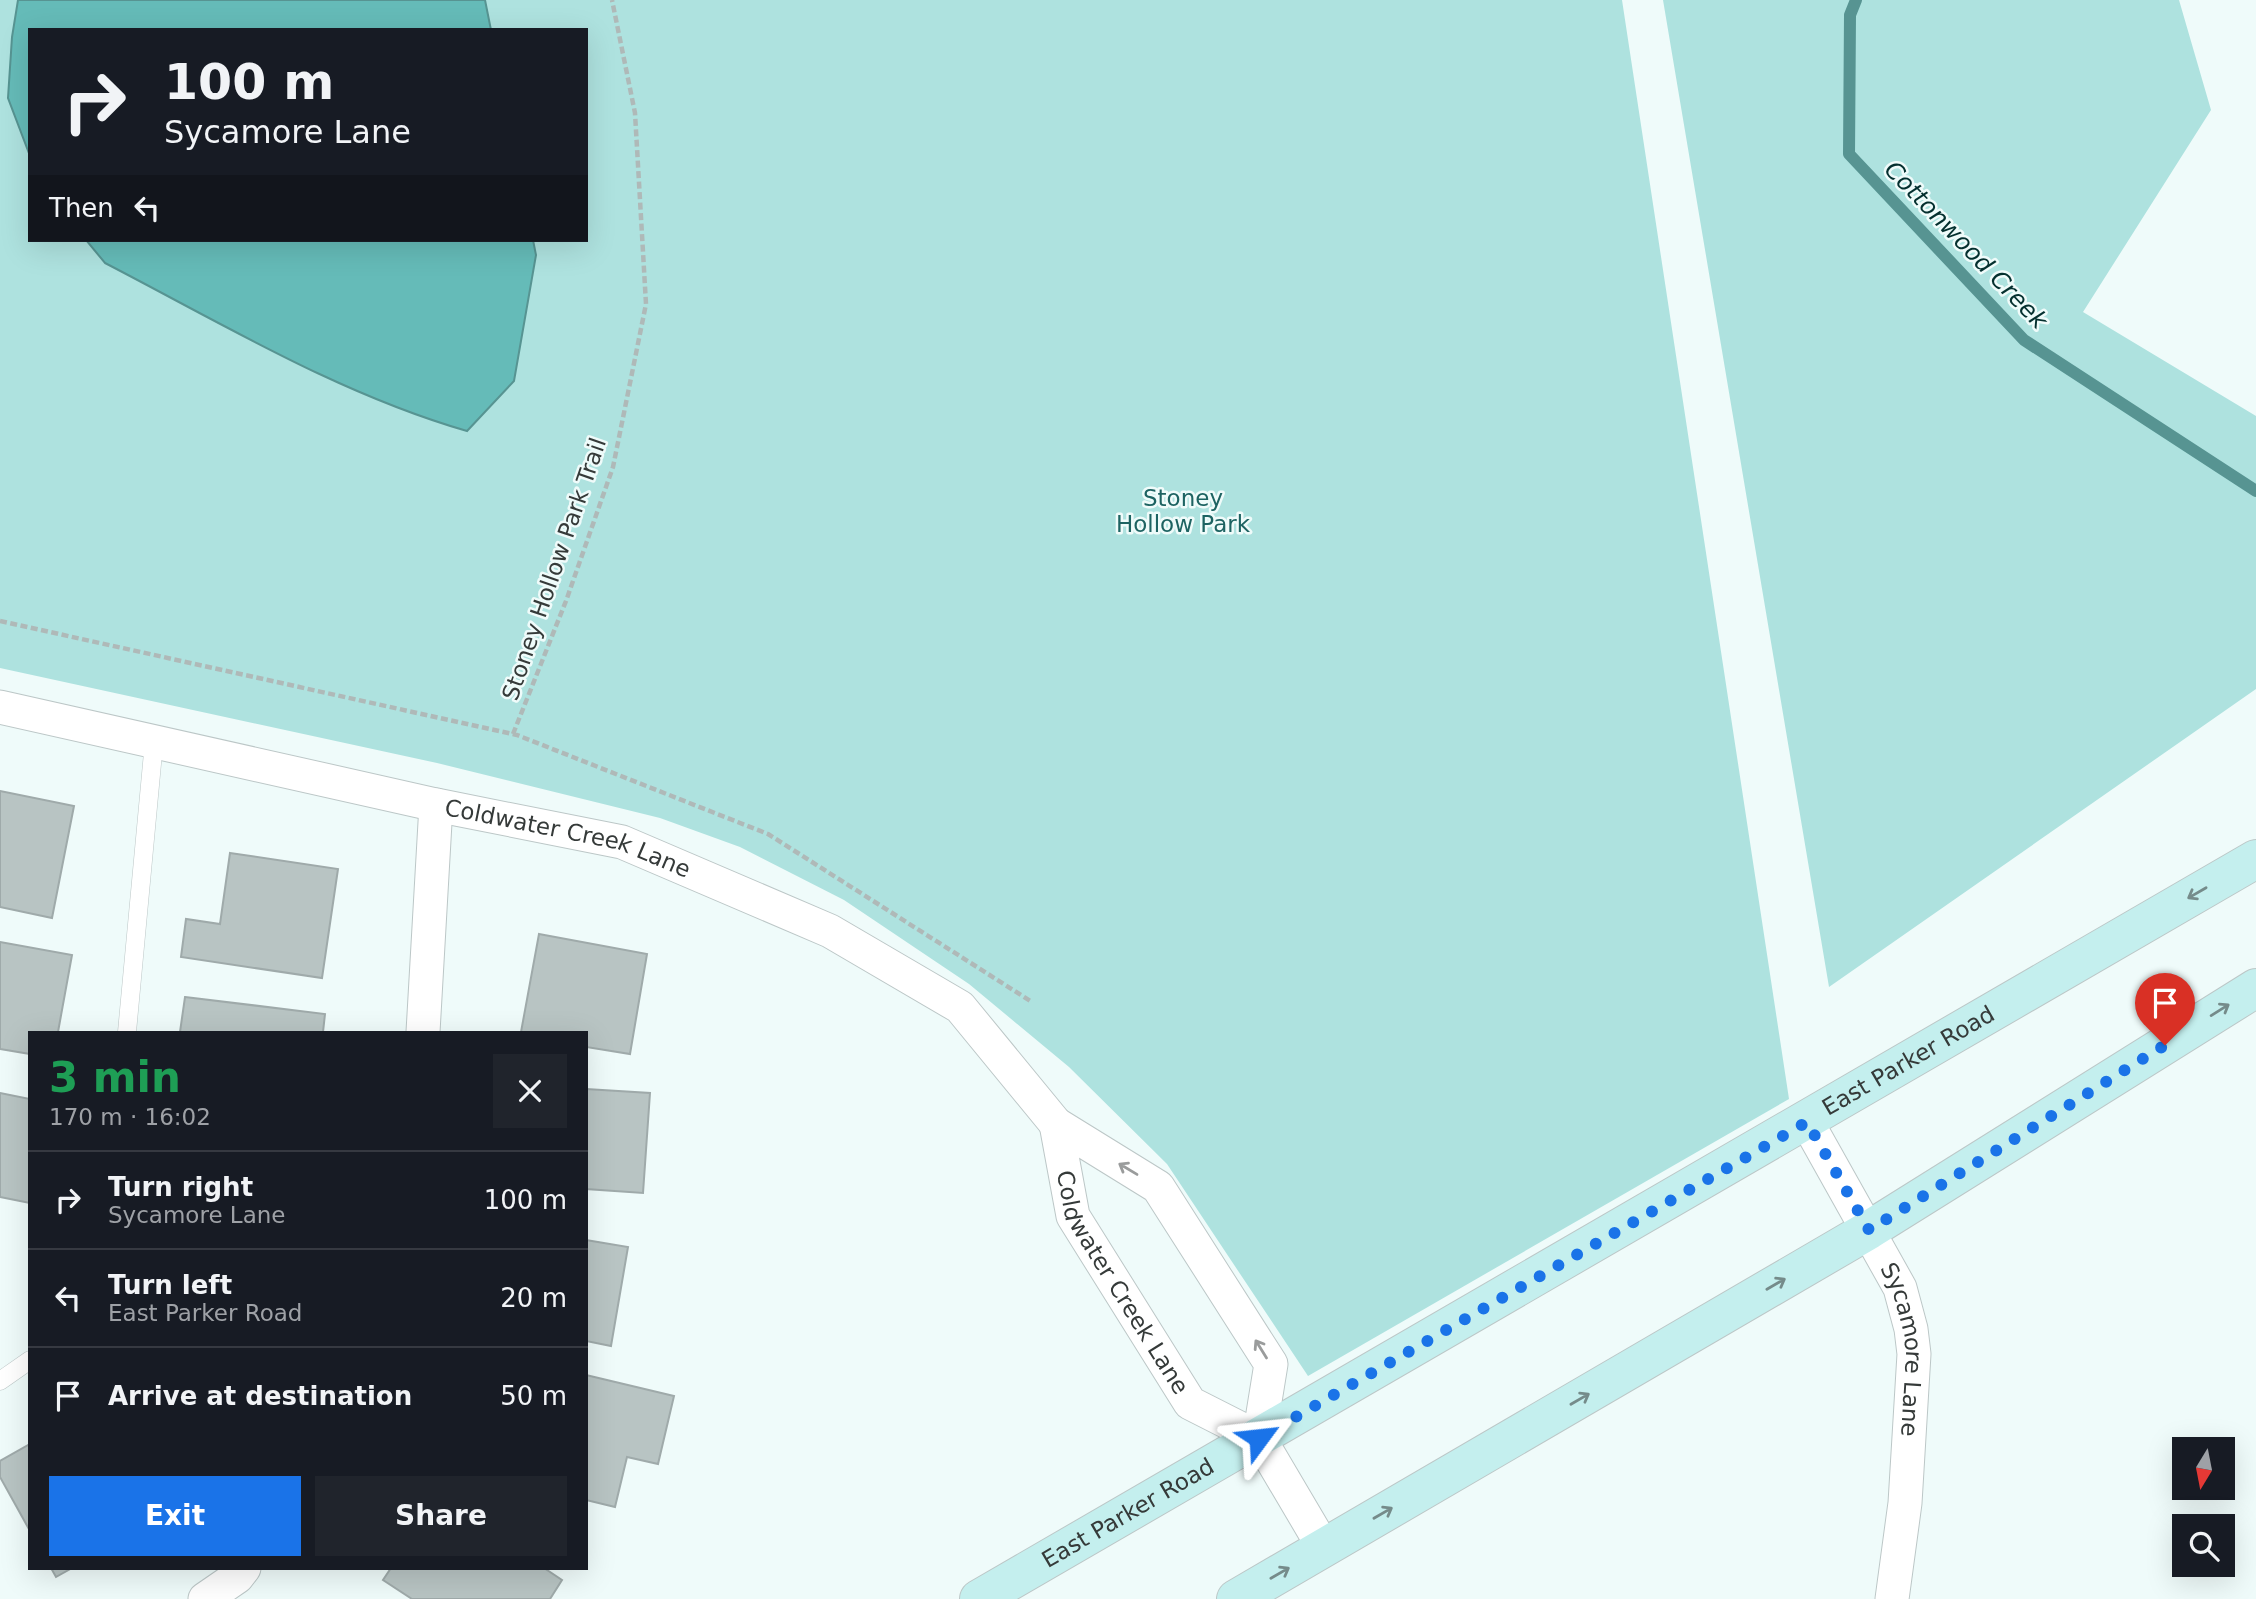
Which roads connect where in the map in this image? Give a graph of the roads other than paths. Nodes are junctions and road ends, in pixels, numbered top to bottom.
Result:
1 (0, 707) edge
2 (154, 742) junction
3 (436, 805) junction
4 (2256, 859) edge
5 (2256, 988) edge
6 (127, 1031) edge
7 (423, 1031) edge
8 (1807, 1122) junction
9 (1056, 1124) junction
10 (1869, 1230) junction
11 (28, 1361) edge
12 (0, 1381) edge
13 (1259, 1438) junction
14 (1324, 1548) junction
15 (242, 1570) edge
16 (205, 1599) edge
17 (979, 1599) edge
18 (1236, 1599) edge
19 (1892, 1599) edge

1 - 2 street, Coldwater Creek Lane
2 - 3 street, Coldwater Creek Lane
2 - 6 lane
3 - 7 street
3 - 9 street, Coldwater Creek Lane
4 -> 8 main road, East Parker Road
10 -> 5 main road
8 - 10 street, Sycamore Lane
8 - 13 main road, East Parker Road
9 - 13 street, Coldwater Creek Lane
13 -> 9 street, Coldwater Creek Lane
14 -> 10 main road
10 - 19 street, Sycamore Lane
11 - 12 lane
13 - 14 street
13 - 17 main road, East Parker Road
18 -> 14 main road
15 - 16 street

